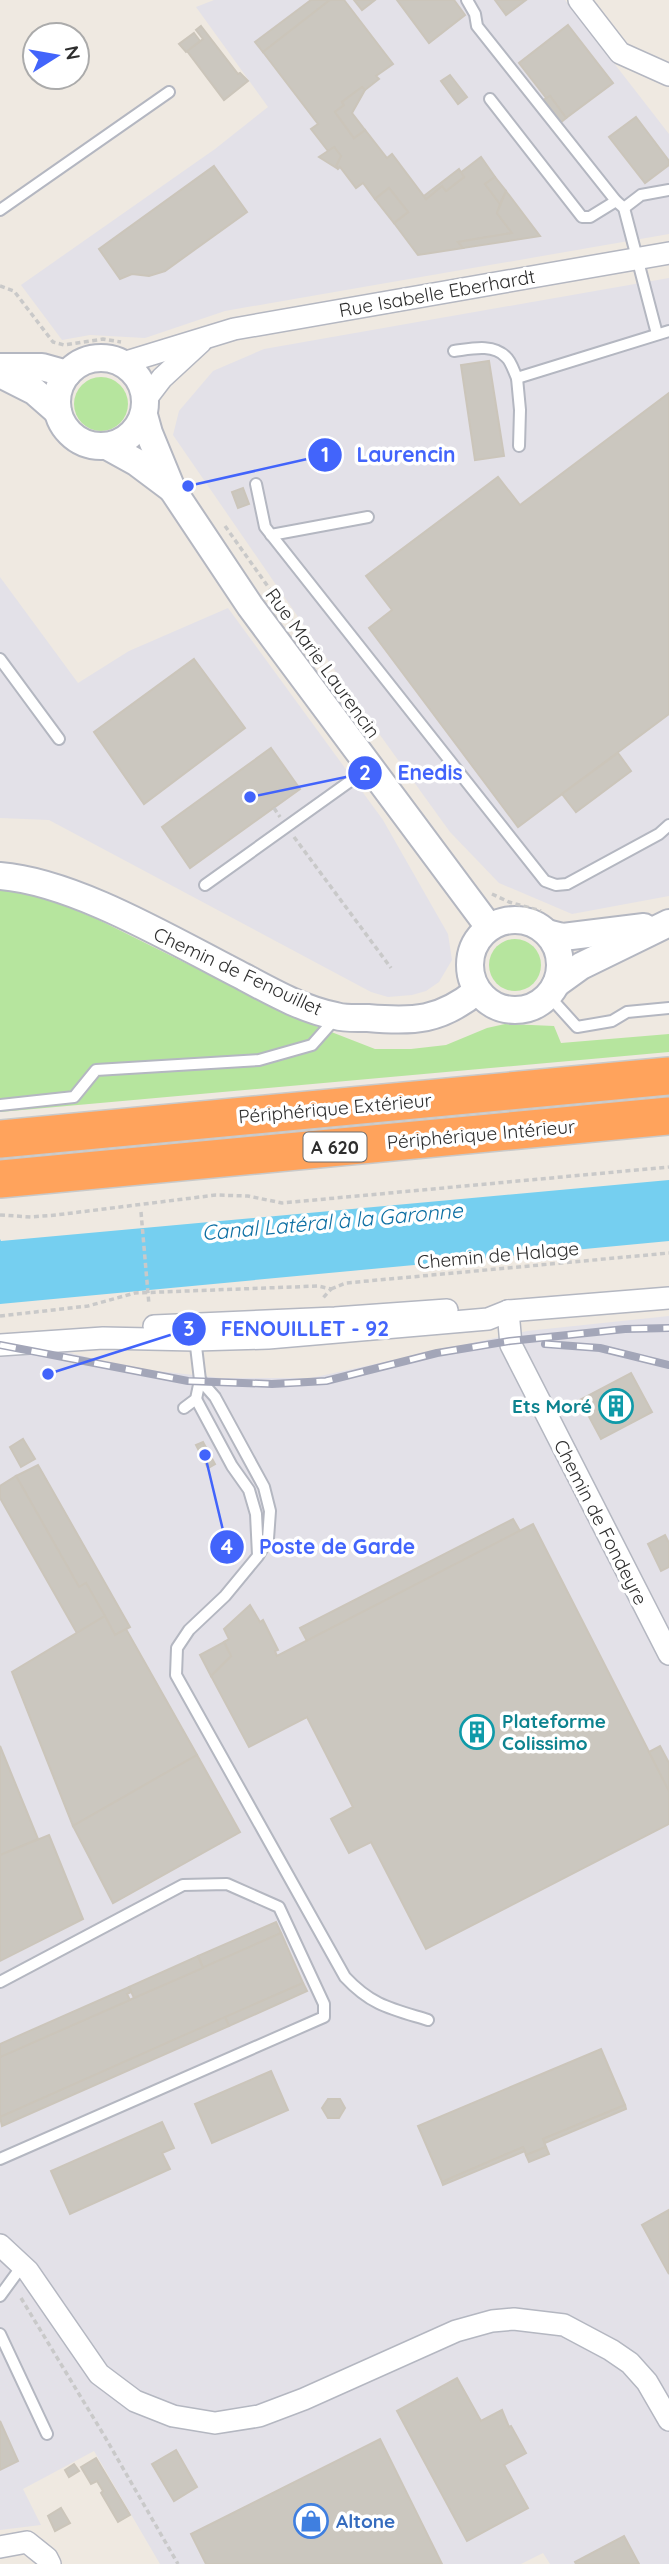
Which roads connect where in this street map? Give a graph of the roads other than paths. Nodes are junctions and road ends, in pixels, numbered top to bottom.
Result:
1 (467, 0) edge
2 (579, 0) edge
3 (669, 75) edge
4 (169, 92) dead end
5 (490, 99) dead end
6 (669, 190) edge
7 (620, 204) junction
8 (0, 210) edge
9 (669, 253) edge
10 (639, 258) junction
11 (663, 333) edge
12 (205, 338) junction
13 (454, 351) dead end
14 (127, 353) junction
15 (0, 367) edge
16 (0, 373) edge
17 (67, 374) junction
18 (517, 378) junction
19 (145, 407) junction
20 (58, 412) junction
21 (107, 446) junction
22 (519, 446) dead end
23 (256, 484) dead end
24 (172, 489) junction
25 (368, 517) dead end
26 (271, 535) junction
27 (0, 659) edge
28 (59, 739) dead end
29 (370, 767) junction
30 (669, 825) edge
31 (0, 876) edge
32 (205, 884) dead end
33 (546, 923) junction
34 (668, 924) edge
35 (489, 927) junction
36 (552, 990) junction
37 (477, 991) junction
38 (669, 1007) edge
39 (337, 1017) junction
40 (669, 1076) edge
41 (0, 1105) edge
42 (669, 1116) edge
43 (0, 1139) edge
44 (0, 1178) edge
45 (669, 1298) edge
46 (508, 1311) junction
47 (195, 1332) junction
48 (0, 1345) edge
49 (200, 1380) junction
50 (196, 1399) junction
51 (184, 1408) dead end
52 (258, 1556) junction
53 (669, 1654) edge
54 (0, 1982) edge
55 (428, 2020) dead end
56 (0, 2159) edge
57 (0, 2245) edge
58 (25, 2269) junction
59 (0, 2296) edge
60 (0, 2334) edge
61 (669, 2420) edge
62 (47, 2434) dead end
63 (0, 2547) edge
64 (50, 2564) edge

1 - 7 lane
2 - 3 street
4 - 8 lane
5 - 7 lane
6 - 7 lane
7 - 10 lane
9 - 10 street, Rue Isabelle Eberhardt
10 - 11 lane
10 - 12 street, Rue Isabelle Eberhardt
11 - 18 lane
12 - 14 street, Rue Isabelle Eberhardt
12 - 19 street, Rue Isabelle Eberhardt
13 - 18 lane
14 - 17 street
14 - 19 street
15 - 17 street
16 - 20 street
17 - 20 street
18 - 22 lane
19 - 21 street
19 - 24 street, Rue Marie Laurencin
20 - 21 street
21 - 24 street, Rue Marie Laurencin
23 - 26 lane
24 - 29 street, Rue Marie Laurencin
25 - 26 lane
26 - 30 lane
27 - 28 lane
29 - 32 lane
29 - 35 street, Rue Marie Laurencin
31 - 39 street, Chemin de Fenouillet
33 - 34 street
33 - 35 street
33 - 36 street
34 - 36 street
35 - 37 street
36 - 37 street
36 - 38 lane
37 - 39 street, Chemin de Fenouillet
39 - 41 lane
40 - 43 highway, Périphérique Extérieur / A 620
42 - 44 highway, Périphérique Intérieur / A 620
45 - 46 street
46 - 47 street
46 - 53 street, Chemin de Fondeyre
47 - 48 street
47 - 49 lane
49 - 50 lane
49 - 52 lane
50 - 51 lane
50 - 52 lane
52 - 55 lane
54 - 56 lane
57 - 58 street
58 - 59 lane
58 - 61 street
60 - 62 lane
63 - 64 street

